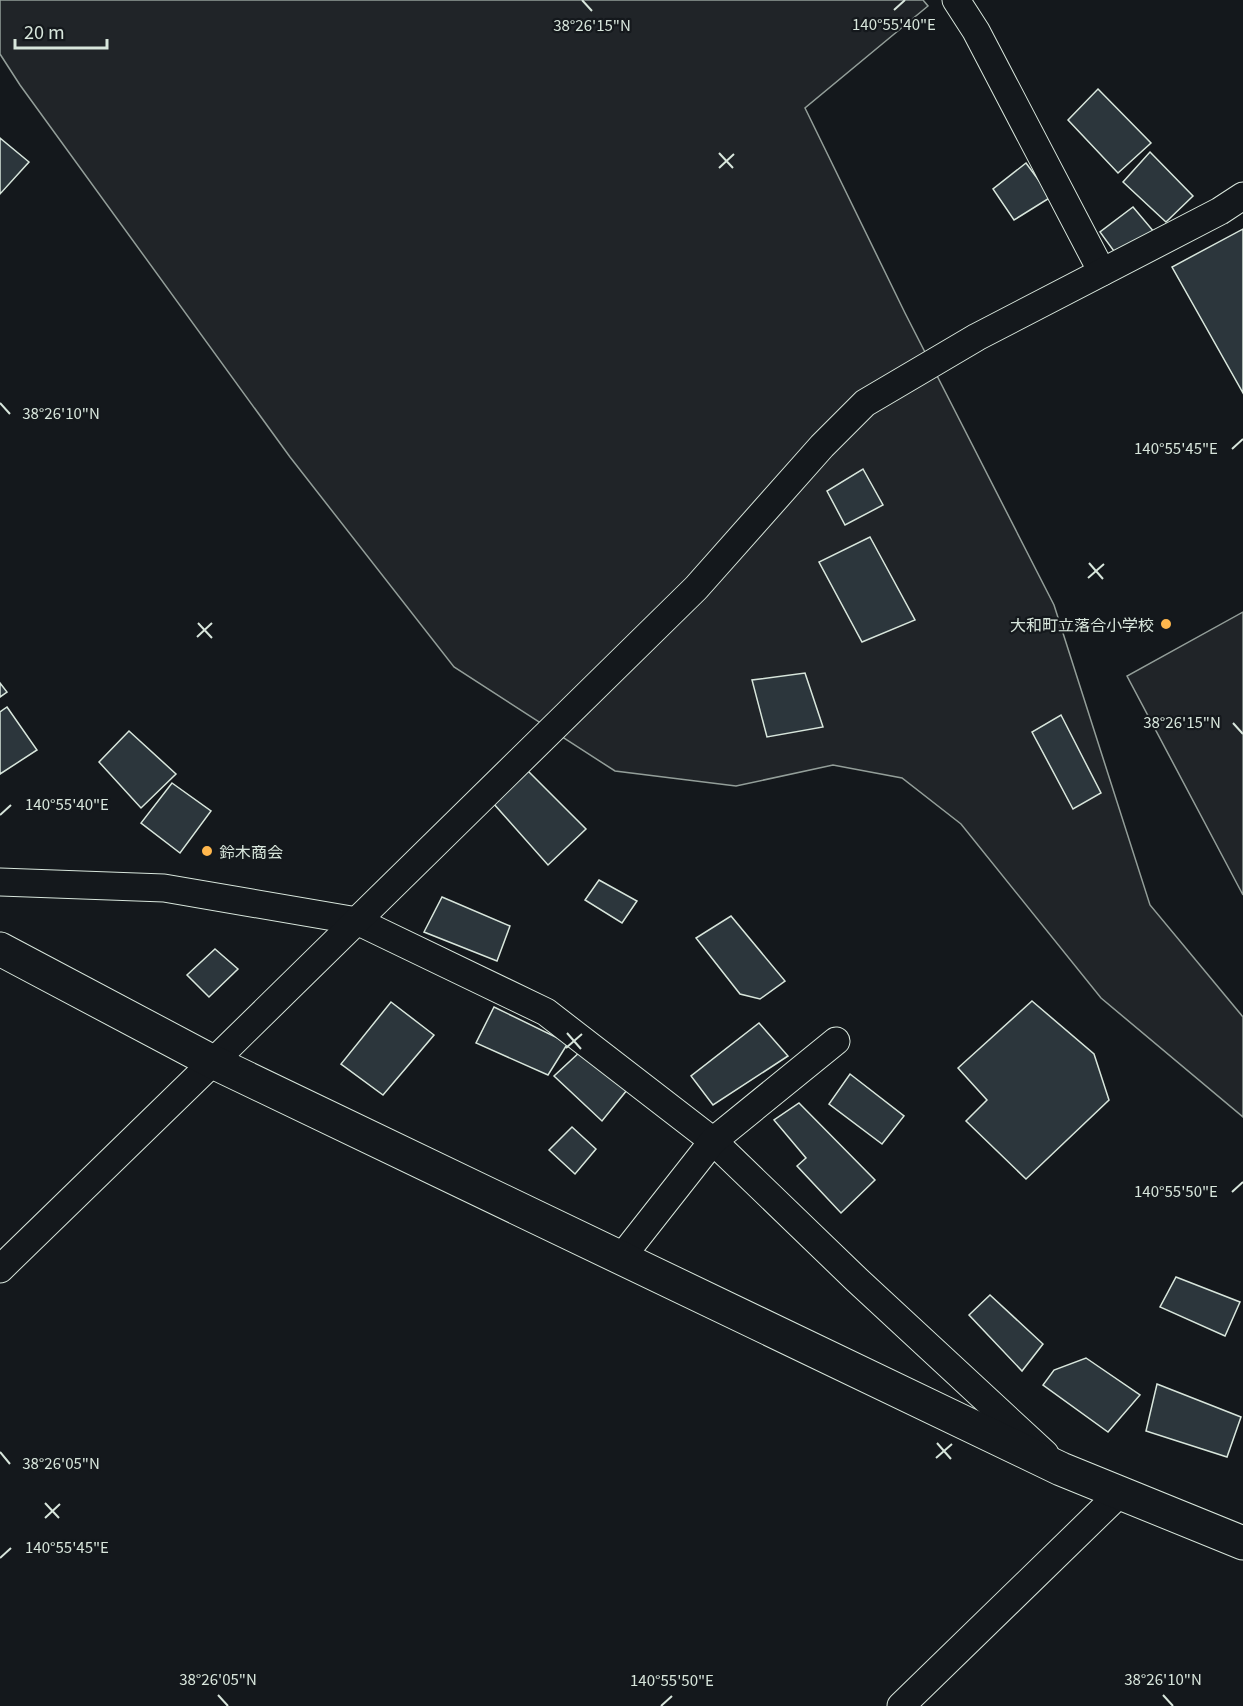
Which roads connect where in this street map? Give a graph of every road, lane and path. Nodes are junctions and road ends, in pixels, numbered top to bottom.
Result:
1 (956, 0) edge
2 (1243, 196) edge
3 (1102, 273) junction
4 (0, 882) edge
5 (357, 921) junction
6 (0, 949) edge
7 (836, 1041) dead end
8 (213, 1062) junction
9 (713, 1141) junction
10 (621, 1258) junction
11 (0, 1269) edge
12 (1061, 1469) junction
13 (1120, 1493) junction
14 (1243, 1543) edge
15 (901, 1706) edge

1 - 3 street
2 - 3 street
3 - 5 street
4 - 5 street
5 - 8 street
5 - 9 street
6 - 8 street
7 - 9 street
8 - 10 street
8 - 11 street
9 - 10 street
9 - 12 street
10 - 12 street
12 - 13 street
13 - 14 street
13 - 15 street

